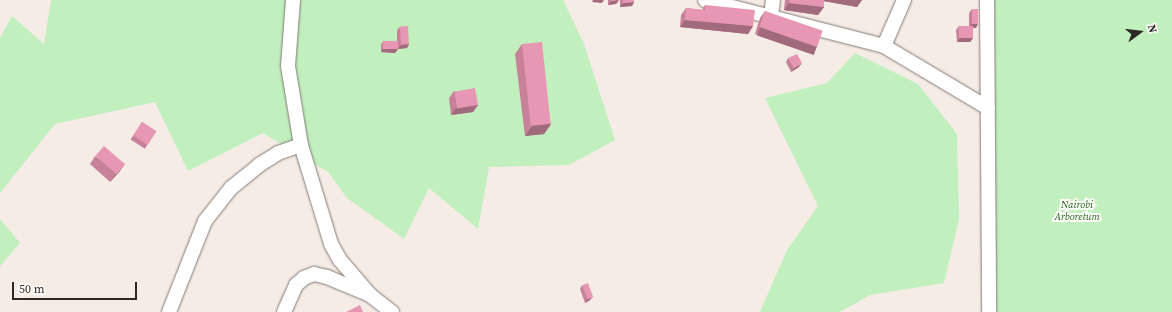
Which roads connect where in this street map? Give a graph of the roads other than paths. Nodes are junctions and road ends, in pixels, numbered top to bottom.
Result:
1 (293, 0) edge
2 (705, 0) edge
3 (773, 0) edge
4 (904, 0) edge
5 (987, 0) edge
6 (771, 16) junction
7 (884, 46) junction
8 (988, 108) junction
9 (301, 146) junction
10 (370, 295) junction
11 (169, 312) edge
12 (284, 312) edge
13 (392, 312) edge
14 (989, 312) edge

1 - 9 street
2 - 6 street
3 - 6 street
4 - 7 street
5 - 8 street
6 - 7 street
7 - 8 street
8 - 14 street
9 - 10 street
9 - 11 street
10 - 12 street
10 - 13 street

